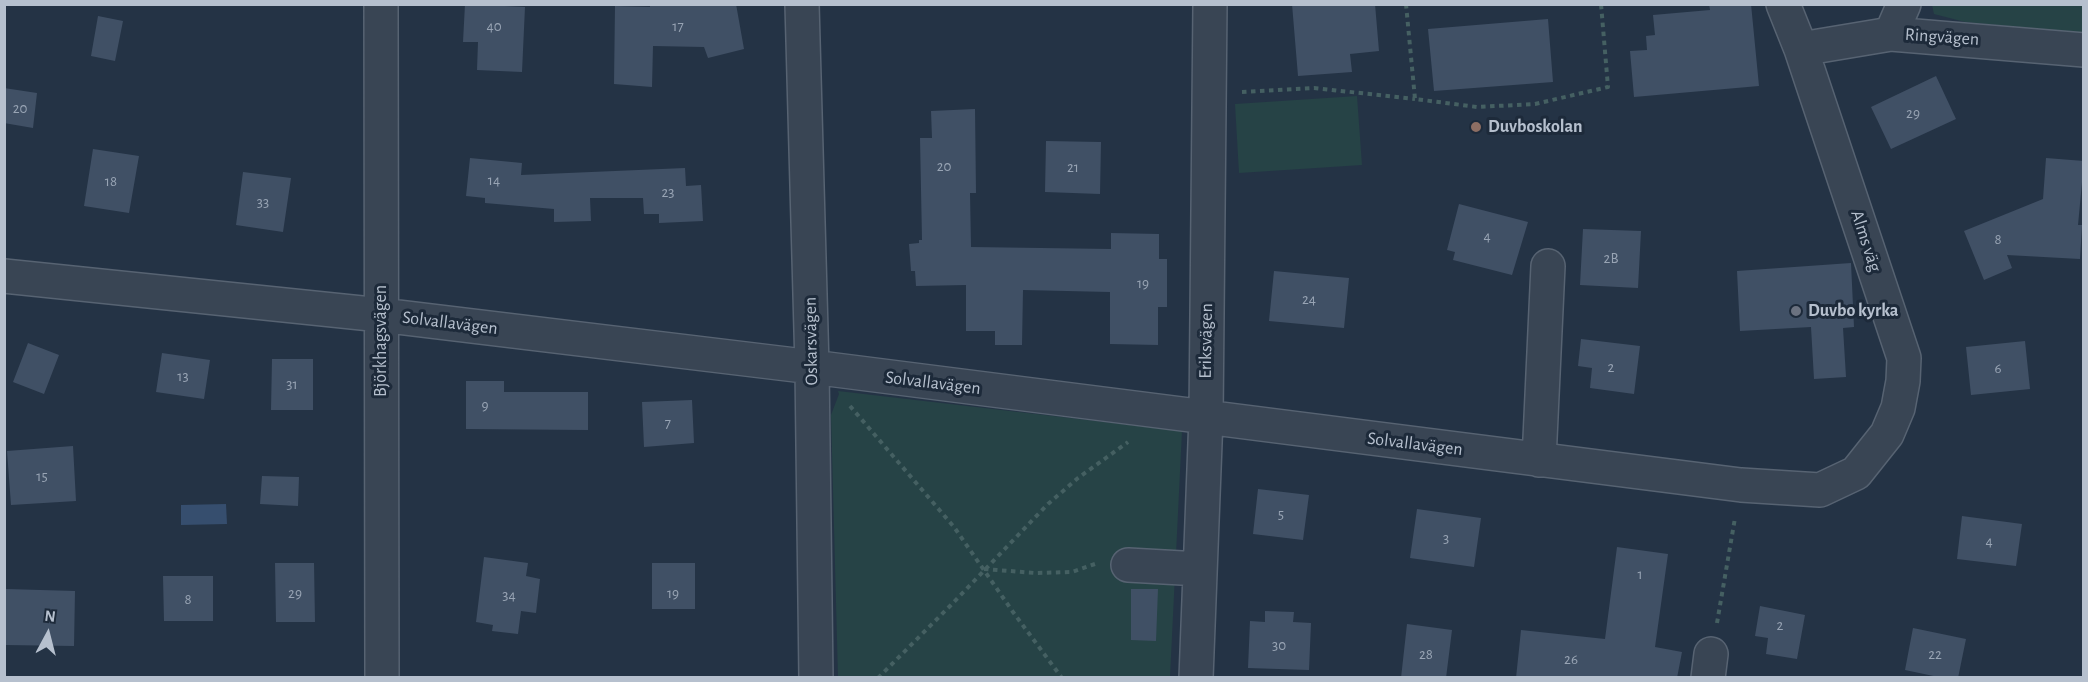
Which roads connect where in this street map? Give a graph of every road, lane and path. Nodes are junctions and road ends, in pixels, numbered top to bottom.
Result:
1 (381, 4) edge
2 (802, 4) edge
3 (1210, 4) edge
4 (1406, 4) edge
5 (1601, 4) edge
6 (1783, 4) edge
7 (1904, 4) edge
8 (1891, 34) junction
9 (1801, 49) junction
10 (2084, 50) edge
11 (1209, 94) junction
12 (1415, 99) junction
13 (1548, 266) dead end
14 (4, 276) edge
15 (381, 315) junction
16 (812, 367) junction
17 (1171, 413) junction
18 (1206, 417) junction
19 (1539, 460) junction
20 (1856, 473) joint
21 (1741, 485) junction
22 (1128, 565) joint
23 (983, 569) junction
24 (1200, 569) junction
25 (1710, 666) edge
26 (382, 678) edge
27 (816, 678) edge
28 (878, 678) edge
29 (1062, 678) edge
30 (1196, 678) edge

1 - 15 street, Björkhagsvägen
2 - 16 street, Oskarsvägen
3 - 11 street, Eriksvägen
4 - 12 path
5 - 12 path
6 - 9 street, Alms väg
7 - 8 street
8 - 9 street, Ringvägen
8 - 10 street, Ringvägen
9 - 20 street, Alms väg
11 - 12 path
11 - 18 street, Eriksvägen
13 - 19 street
14 - 15 street, Solvallavägen
15 - 16 street, Solvallavägen
15 - 26 street, Björkhagsvägen
16 - 17 street, Solvallavägen
16 - 23 path
16 - 27 street, Oskarsvägen
17 - 18 street, Solvallavägen
17 - 23 path
18 - 19 street, Solvallavägen
18 - 24 street, Eriksvägen
19 - 21 street, Solvallavägen
20 - 21 street, Solvallavägen
21 - 25 path
22 - 23 path
22 - 24 street
23 - 28 path
23 - 29 path
24 - 30 street, Eriksvägen

